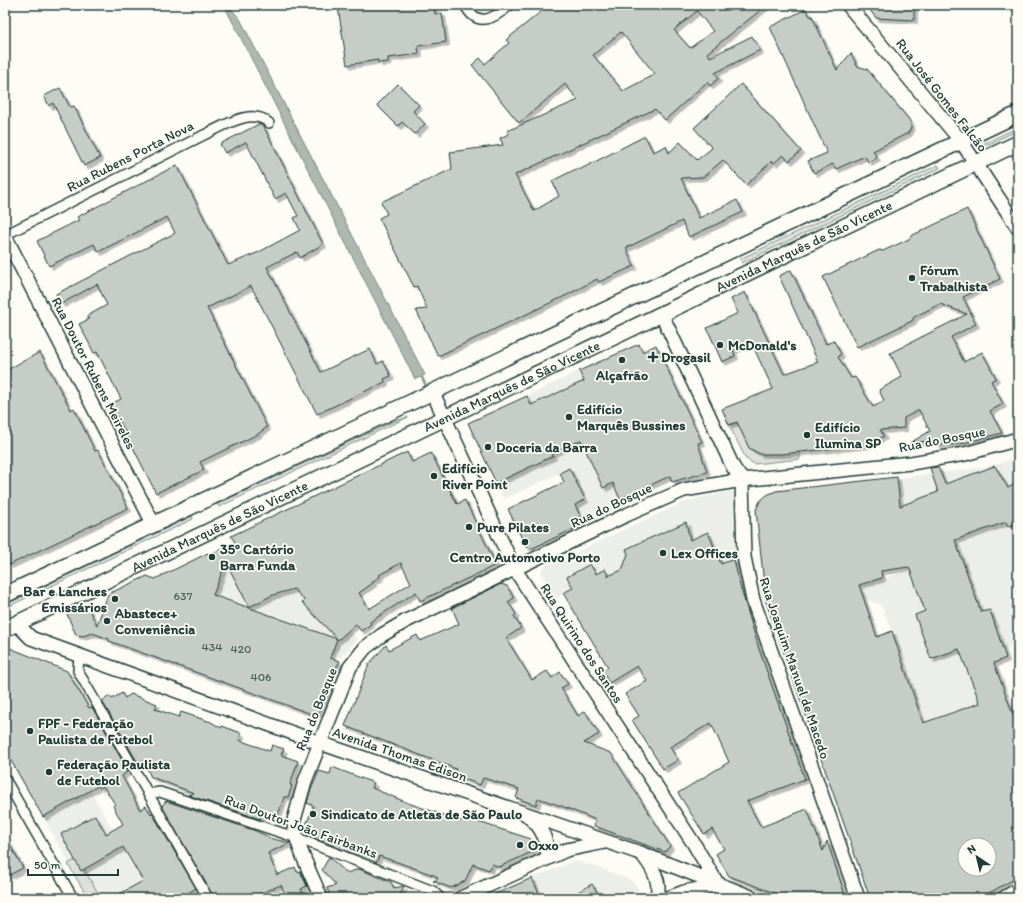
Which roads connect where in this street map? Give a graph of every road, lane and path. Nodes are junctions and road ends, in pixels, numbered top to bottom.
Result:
1 (465, 5) edge
2 (510, 5) edge
3 (848, 5) edge
4 (1018, 114) edge
5 (269, 123) dead end
6 (961, 141) junction
7 (1018, 143) edge
8 (976, 163) junction
9 (1018, 228) edge
10 (5, 235) edge
11 (662, 315) junction
12 (433, 393) junction
13 (445, 419) junction
14 (1018, 439) edge
15 (742, 480) junction
16 (154, 525) junction
17 (514, 568) junction
18 (5, 594) edge
19 (11, 626) edge
20 (79, 655) junction
21 (320, 743) junction
22 (5, 779) edge
23 (148, 794) junction
24 (523, 813) junction
25 (297, 838) junction
26 (607, 842) junction
27 (640, 853) junction
28 (548, 858) junction
29 (720, 885) junction
30 (1018, 890) edge
31 (73, 898) edge
32 (208, 898) edge
33 (321, 898) edge
34 (440, 898) edge
35 (461, 898) edge
36 (656, 898) edge
37 (668, 898) edge
38 (726, 898) edge
39 (754, 898) edge
40 (858, 898) edge
41 (1004, 898) edge

1 - 2 street
3 - 6 street, Rua José Gomes Falcão
4 - 6 main road, Avenida Marquês de São Vicente
5 - 10 street, Rua Rubens Porta Nova
6 - 8 street, Rua José Gomes Falcão
6 - 12 main road, Avenida Marquês de São Vicente
7 - 8 main road, Avenida Marquês de São Vicente
8 - 9 street, Rua José Gomes Falcão
8 - 11 main road, Avenida Marquês de São Vicente
10 - 16 street, Rua Doutor Rubens Meireles
11 - 13 main road, Avenida Marquês de São Vicente
11 - 15 street
12 - 13 street, Rua Quirino dos Santos
12 - 16 main road, Avenida Marquês de São Vicente
13 - 17 street, Rua Quirino dos Santos
13 - 19 main road, Avenida Marquês de São Vicente
14 - 15 street, Rua do Bosque
15 - 17 street, Rua do Bosque
15 - 40 street, Rua Joaquim Manuel de Macedo
16 - 18 main road, Avenida Marquês de São Vicente
17 - 21 street, Rua do Bosque
17 - 29 street, Rua Quirino dos Santos
19 - 20 street, Avenida Thomas Edison
20 - 21 street, Avenida Thomas Edison
20 - 23 street
21 - 24 street, Avenida Thomas Edison
21 - 25 street, Rua do Bosque
22 - 31 street
23 - 25 street, Rua Doutor João Fairbanks
23 - 32 street
24 - 26 street, Avenida Thomas Edison
24 - 28 street
25 - 33 street, Rua do Bosque
25 - 34 street, Rua Doutor João Fairbanks
26 - 27 street, Avenida Thomas Edison
26 - 28 street
27 - 29 street, Avenida Thomas Edison
27 - 36 street
28 - 35 street
29 - 37 street
29 - 38 street, Rua Quirino dos Santos
29 - 39 street, Avenida Thomas Edison
30 - 41 street

